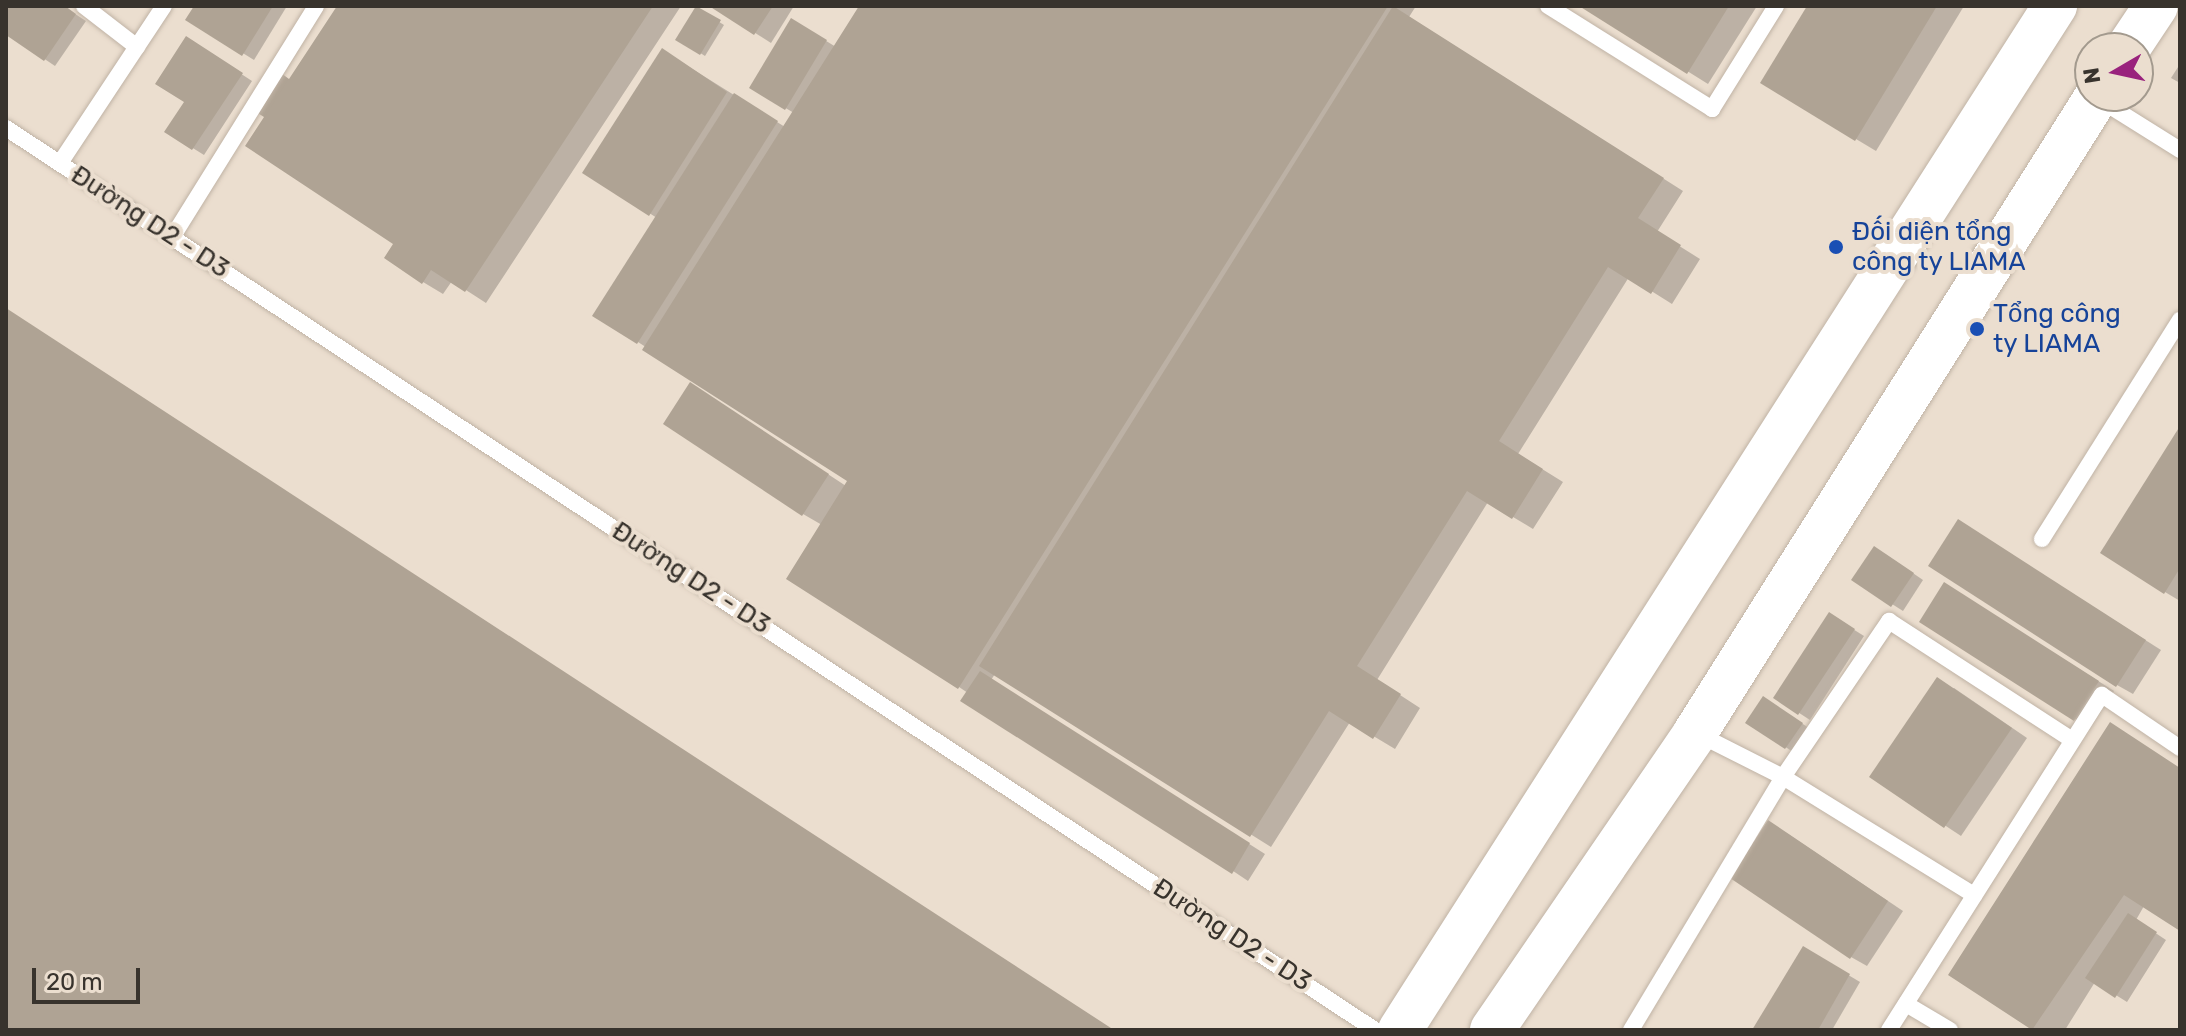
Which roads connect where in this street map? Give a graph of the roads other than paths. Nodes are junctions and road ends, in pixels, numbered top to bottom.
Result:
1 (84, 6) edge
2 (164, 6) edge
3 (316, 6) edge
4 (1548, 6) edge
5 (1776, 6) edge
6 (2055, 6) edge
7 (2156, 6) edge
8 (2139, 32) edge
9 (137, 47) junction
10 (2086, 112) edge
11 (2121, 112) edge
12 (6, 128) edge
13 (2180, 150) edge
14 (60, 163) junction
15 (173, 236) junction
16 (2180, 320) edge
17 (2042, 539) dead end
18 (1695, 733) junction
19 (2072, 740) junction
20 (2180, 748) edge
21 (1783, 777) junction
22 (1974, 895) junction
23 (1906, 1004) junction
24 (1375, 1030) edge
25 (1400, 1030) edge
26 (1492, 1030) edge
27 (1631, 1030) edge
28 (1889, 1030) edge
29 (1950, 1030) edge

1 - 9 lane
2 - 9 lane
3 - 15 lane
4 - 5 lane
6 - 25 street
7 - 8 street
9 - 14 lane
10 - 18 street
11 - 13 lane
12 - 14 lane, Đường D2 - D3
14 - 15 lane, Đường D2 - D3
15 - 24 lane, Đường D2 - D3
16 - 17 lane
18 - 21 lane
18 - 26 street
19 - 20 lane
19 - 21 lane
19 - 22 lane
21 - 22 lane
21 - 27 lane
22 - 23 lane
23 - 28 lane
23 - 29 lane

